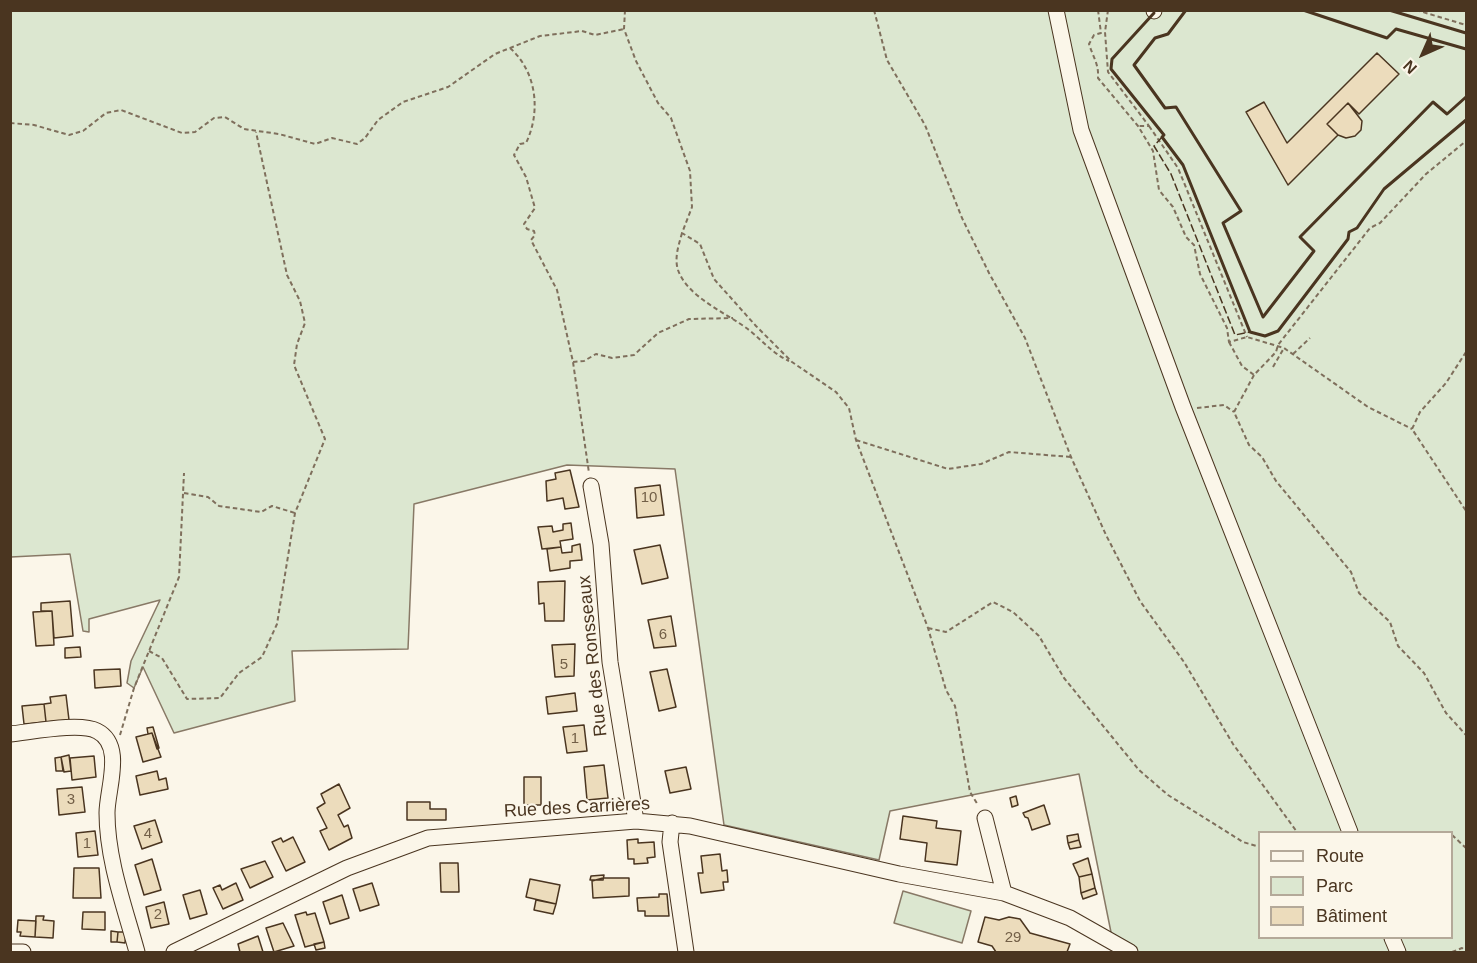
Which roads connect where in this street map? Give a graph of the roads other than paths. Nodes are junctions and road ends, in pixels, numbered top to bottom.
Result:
1 (1056, 10) edge
2 (591, 486) road end
3 (10, 734) edge
4 (985, 818) road end
5 (636, 821) junction
6 (672, 823) junction
7 (1350, 831) edge
8 (1004, 893) junction
9 (1103, 935) junction
10 (10, 952) edge
11 (23, 952) edge
12 (137, 952) edge
13 (174, 952) edge
14 (686, 952) edge
15 (1105, 952) edge
16 (1130, 952) edge

1 - 7 street
2 - 5 street, Rue des Ronsseaux
3 - 12 street
4 - 8 street
5 - 6 street, Rue des Carrières
5 - 13 street, Rue des Carrières
6 - 8 street, Rue des Carrières
6 - 14 street
8 - 9 street, Rue des Carrières
9 - 15 street
9 - 16 street, Rue des Carrières
10 - 11 street

